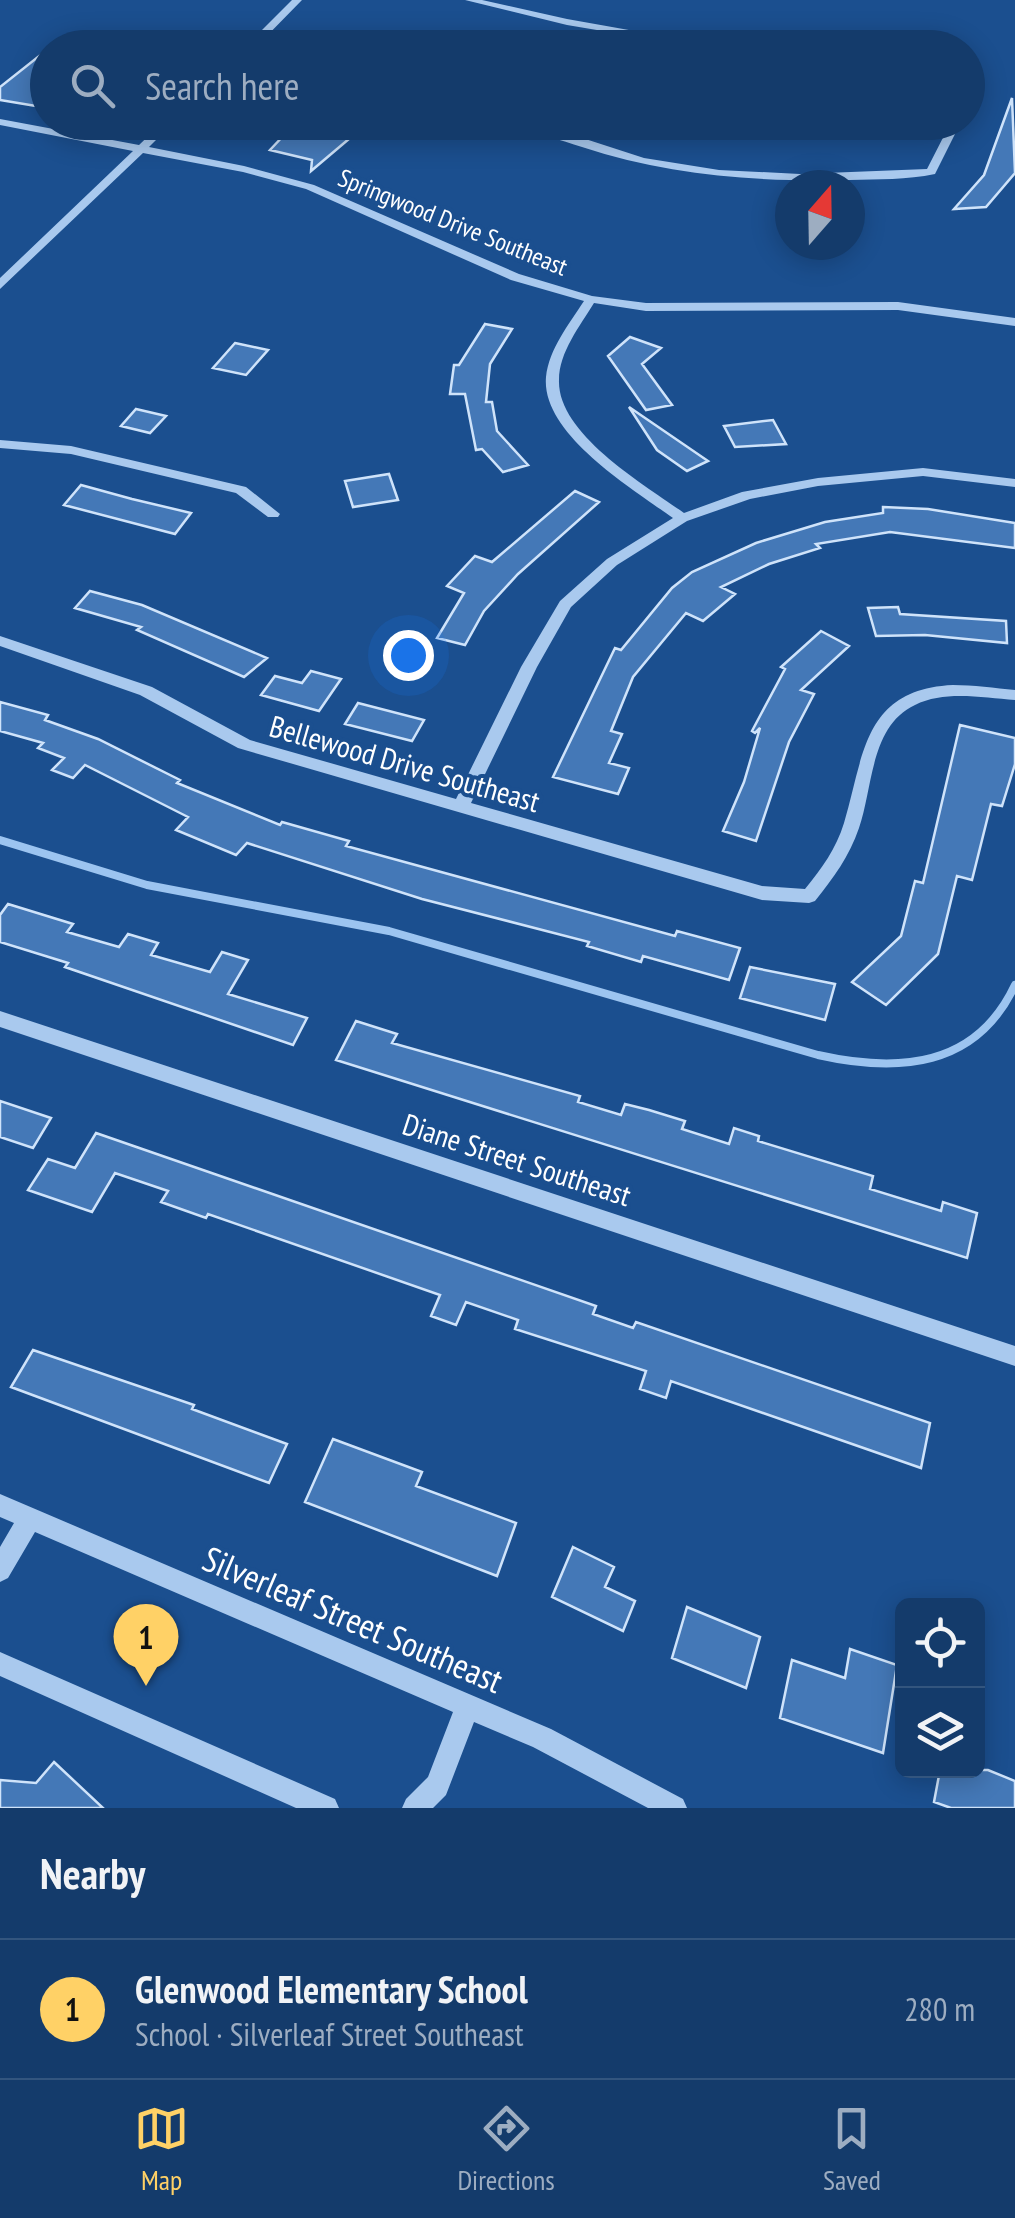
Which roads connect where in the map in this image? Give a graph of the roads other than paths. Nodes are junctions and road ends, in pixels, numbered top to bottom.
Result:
1 (297, 0) edge
2 (470, 0) edge
3 (266, 30) edge
4 (616, 30) edge
5 (0, 122) edge
6 (30, 128) edge
7 (87, 140) edge
8 (151, 140) edge
9 (570, 140) edge
10 (947, 140) edge
11 (140, 151) junction
12 (0, 284) edge
13 (591, 299) junction
14 (1015, 322) edge
15 (0, 444) edge
16 (1015, 483) edge
17 (273, 514) dead end
18 (682, 518) junction
19 (0, 641) edge
20 (1015, 695) edge
21 (460, 808) junction
22 (0, 1019) edge
23 (1015, 1356) edge
24 (0, 1505) edge
25 (30, 1518) junction
26 (0, 1570) edge
27 (0, 1664) edge
28 (468, 1706) junction
29 (326, 1808) edge
30 (415, 1808) edge
31 (674, 1808) edge

1 - 3 street
2 - 4 street
5 - 6 street, Springwood Drive Southeast
7 - 11 street, Springwood Drive Southeast
8 - 11 street
9 - 10 street
11 - 12 street
11 - 13 street, Springwood Drive Southeast
13 - 14 street, Springwood Drive Southeast
13 - 18 street
15 - 17 street
16 - 18 street
18 - 21 street
19 - 21 street, Bellewood Drive Southeast
20 - 21 street, Bellewood Drive Southeast
22 - 23 street, Diane Street Southeast
24 - 25 street, Silverleaf Street Southeast
25 - 26 street
25 - 28 street, Silverleaf Street Southeast
27 - 29 street
28 - 30 street
28 - 31 street, Silverleaf Street Southeast

